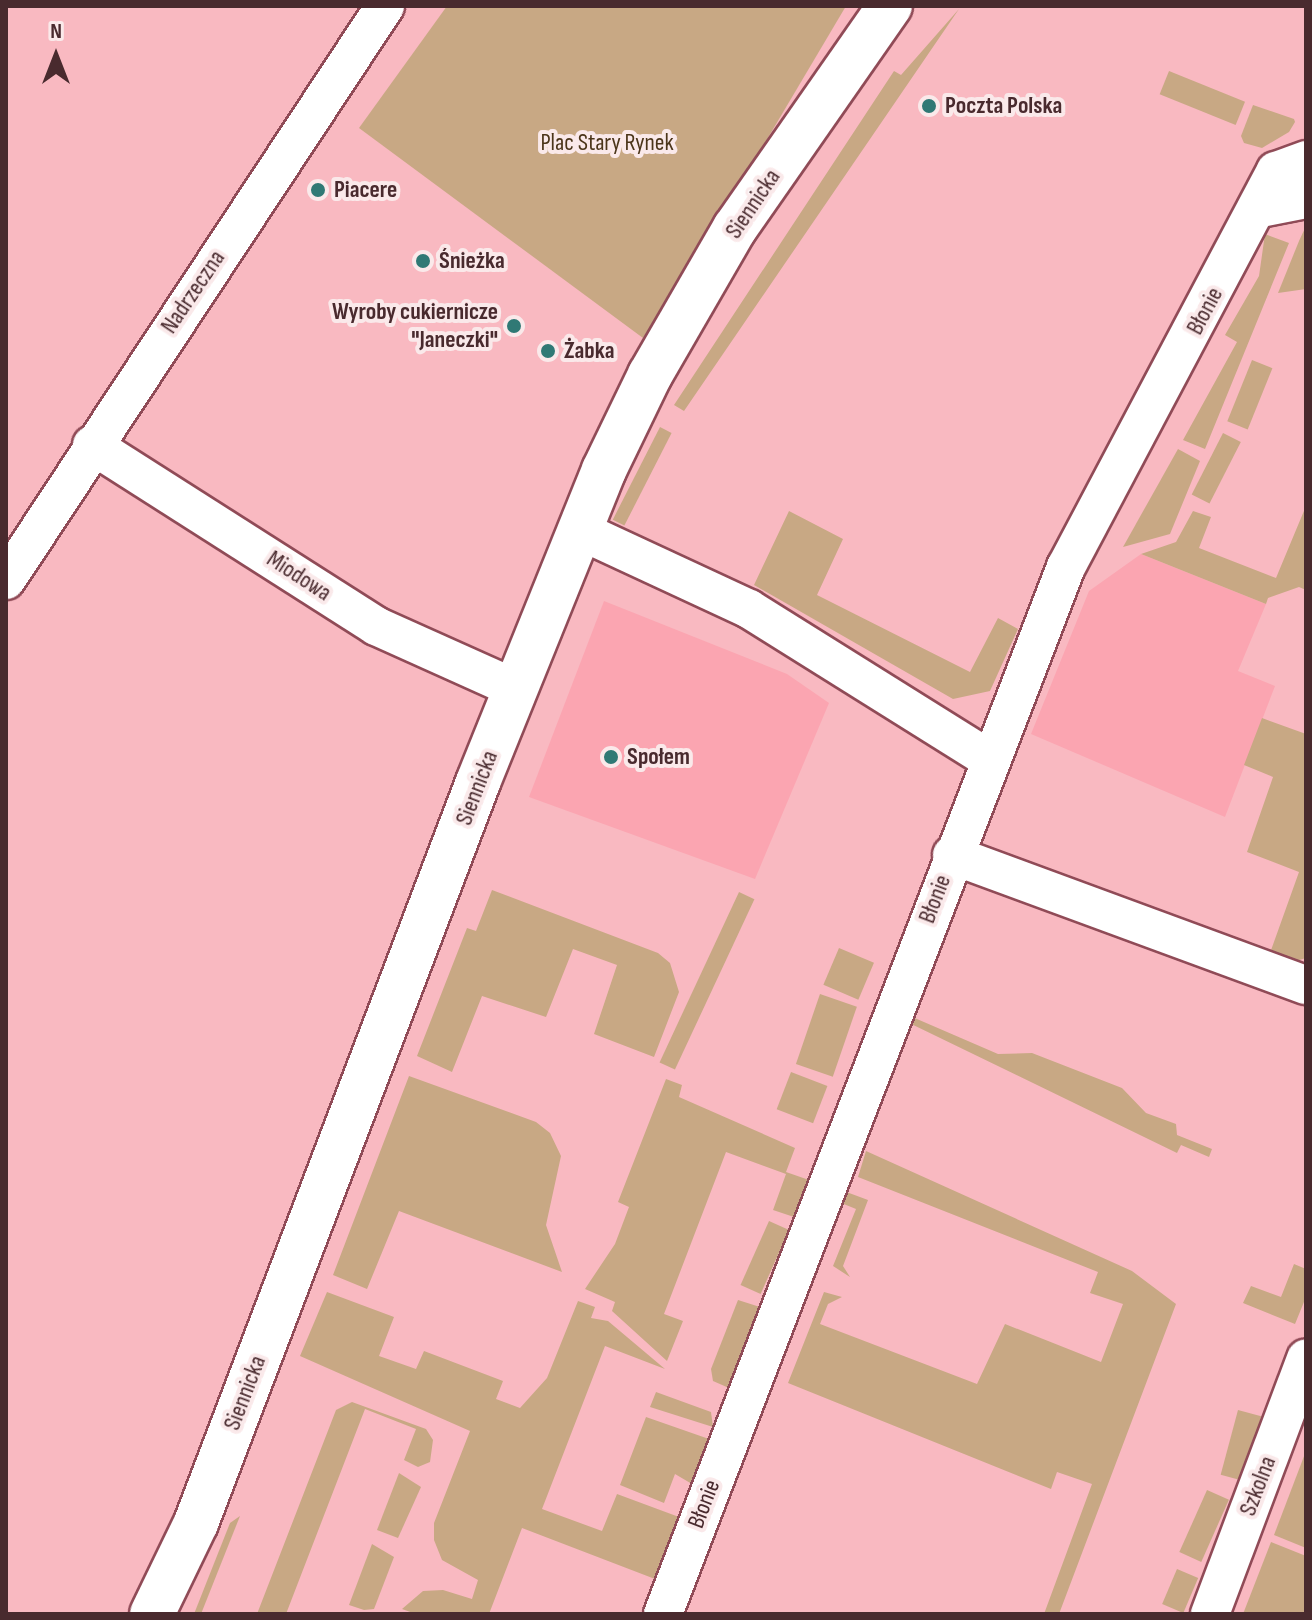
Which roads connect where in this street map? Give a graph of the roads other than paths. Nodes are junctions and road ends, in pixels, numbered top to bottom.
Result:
1 (385, 6) edge
2 (890, 6) edge
3 (1306, 160) edge
4 (1306, 199) edge
5 (1261, 208) junction
6 (92, 445) junction
7 (579, 530) junction
8 (6, 580) edge
9 (516, 689) junction
10 (989, 759) junction
11 (952, 855) junction
12 (1306, 985) edge
13 (1306, 1358) edge
14 (152, 1614) edge
15 (663, 1614) edge
16 (1210, 1614) edge

1 - 6 street, Nadrzeczna
2 - 7 main road, Siennicka
3 - 5 street, Błonie
4 - 5 street
5 - 10 street, Błonie
6 - 8 street, Nadrzeczna
6 - 9 street, Miodowa
7 - 9 main road, Siennicka
7 - 10 street
9 - 14 main road, Siennicka
10 - 11 street, Błonie
11 - 12 street
11 - 15 street, Błonie
13 - 16 street, Szkolna

